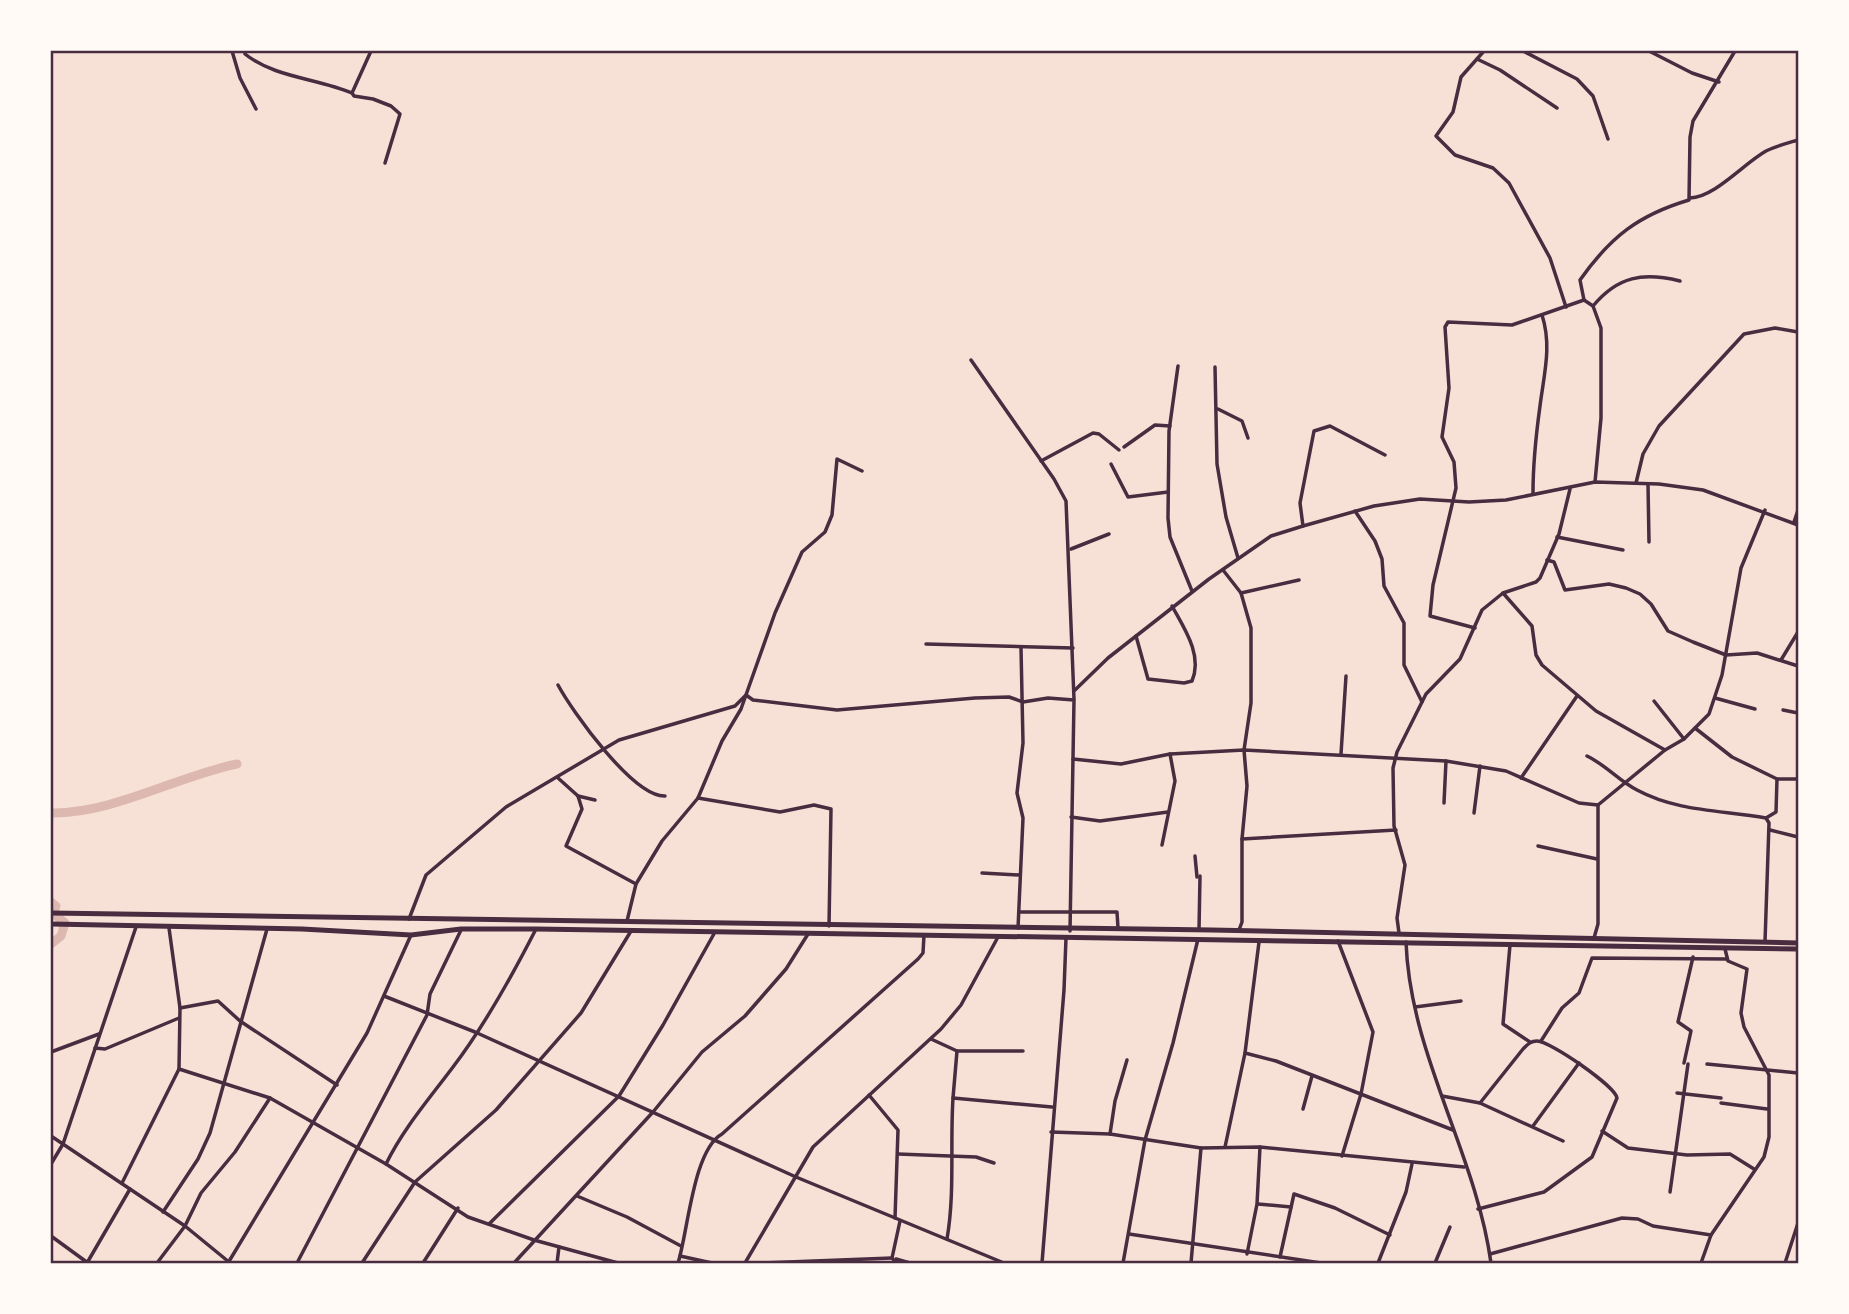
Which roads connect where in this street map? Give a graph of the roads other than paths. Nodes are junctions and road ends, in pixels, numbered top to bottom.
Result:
1 (232, 51) edge
2 (371, 51) edge
3 (1484, 51) edge
4 (1523, 51) edge
5 (1649, 51) edge
6 (1735, 51) edge
7 (245, 54) dead end
8 (1477, 59) junction
9 (1719, 82) junction
10 (352, 93) junction
11 (1558, 108) dead end
12 (256, 109) dead end
13 (1608, 139) dead end
14 (1798, 140) edge
15 (385, 163) dead end
16 (1690, 198) junction
17 (1680, 281) dead end
18 (1584, 300) junction
19 (1593, 306) junction
20 (1566, 307) junction
21 (1542, 314) junction
22 (1798, 332) edge
23 (971, 360) dead end
24 (1178, 366) dead end
25 (1215, 367) dead end
26 (1218, 409) junction
27 (1170, 426) junction
28 (1248, 438) dead end
29 (1124, 447) dead end
30 (1119, 450) dead end
31 (1385, 455) dead end
32 (1041, 461) junction
33 (1111, 464) dead end
34 (862, 471) dead end
35 (1595, 482) junction
36 (1636, 484) junction
37 (1648, 484) junction
38 (1570, 489) junction
39 (1169, 492) junction
40 (1533, 493) junction
41 (1451, 501) junction
42 (1765, 510) junction
43 (1798, 510) edge
44 (1355, 511) junction
45 (1796, 523) edge
46 (1303, 526) junction
47 (1109, 534) dead end
48 (1557, 537) junction
49 (1649, 542) dead end
50 (1071, 549) junction
51 (1623, 550) dead end
52 (1238, 559) junction
53 (1547, 560) junction
54 (1223, 569) junction
55 (1298, 580) dead end
56 (1192, 591) junction
57 (1241, 593) junction
58 (1503, 593) junction
59 (1172, 606) junction
60 (1475, 628) junction
61 (1798, 632) edge
62 (1136, 636) junction
63 (926, 644) dead end
64 (1021, 648) junction
65 (1073, 648) junction
66 (1726, 655) junction
67 (1781, 660) junction
68 (1798, 666) edge
69 (1346, 676) dead end
70 (558, 685) dead end
71 (1075, 690) junction
72 (746, 695) junction
73 (1577, 696) junction
74 (1715, 698) junction
75 (1074, 700) junction
76 (1654, 701) dead end
77 (1023, 702) junction
78 (1422, 702) junction
79 (735, 706) junction
80 (741, 709) junction
81 (1755, 709) dead end
82 (1783, 710) dead end
83 (1798, 713) edge
84 (1695, 728) junction
85 (1684, 739) junction
86 (606, 749) junction
87 (1244, 750) junction
88 (1665, 750) junction
89 (1170, 754) junction
90 (1341, 754) junction
91 (1587, 756) dead end
92 (1073, 759) junction
93 (1397, 760) junction
94 (1446, 761) junction
95 (1480, 766) junction
96 (558, 778) junction
97 (1521, 778) junction
98 (1777, 779) junction
99 (1798, 779) edge
100 (1627, 784) junction
101 (578, 796) junction
102 (665, 796) dead end
103 (698, 798) junction
104 (595, 800) dead end
105 (1444, 803) dead end
106 (1598, 805) junction
107 (1168, 812) junction
108 (1474, 813) dead end
109 (1071, 817) junction
110 (1766, 818) junction
111 (1395, 830) junction
112 (1769, 830) junction
113 (1798, 837) edge
114 (1242, 839) junction
115 (1162, 845) dead end
116 (1538, 846) dead end
117 (1195, 856) dead end
118 (1598, 859) junction
119 (982, 873) dead end
120 (1020, 875) junction
121 (636, 884) junction
122 (1020, 912) junction
123 (51, 913) edge
124 (1070, 913) junction
125 (302, 918) junction
126 (409, 919) junction
127 (608, 922) junction
128 (626, 923) junction
129 (51, 925) edge
130 (829, 926) junction
131 (136, 927) junction
132 (169, 928) junction
133 (267, 929) junction
134 (302, 929) junction
135 (461, 929) junction
136 (536, 929) junction
137 (1018, 930) junction
138 (1118, 930) junction
139 (607, 931) junction
140 (898, 931) junction
141 (1070, 931) junction
142 (1199, 931) junction
143 (631, 932) junction
144 (715, 932) junction
145 (1238, 932) junction
146 (411, 934) junction
147 (808, 934) junction
148 (924, 935) junction
149 (1399, 935) junction
150 (998, 936) junction
151 (1066, 938) junction
152 (1198, 939) junction
153 (1594, 939) junction
154 (1259, 940) junction
155 (1338, 942) junction
156 (1406, 942) junction
157 (1765, 942) junction
158 (1798, 943) edge
159 (1510, 944) junction
160 (1697, 944) junction
161 (1667, 946) junction
162 (1725, 947) junction
163 (1798, 949) edge
164 (1668, 956) junction
165 (1693, 957) junction
166 (1726, 959) junction
167 (384, 996) junction
168 (1461, 1001) dead end
169 (1415, 1007) junction
170 (180, 1008) junction
171 (427, 1014) junction
172 (179, 1018) junction
173 (240, 1021) junction
174 (475, 1032) junction
175 (99, 1034) junction
176 (931, 1039) junction
177 (1541, 1041) junction
178 (1530, 1042) junction
179 (95, 1048) junction
180 (957, 1051) junction
181 (1023, 1051) dead end
182 (51, 1052) edge
183 (1245, 1053) junction
184 (1127, 1060) dead end
185 (538, 1062) junction
186 (1579, 1063) junction
187 (1707, 1064) dead end
188 (179, 1069) junction
189 (1768, 1072) junction
190 (1798, 1073) edge
191 (1312, 1076) junction
192 (225, 1084) junction
193 (337, 1085) junction
194 (1677, 1093) dead end
195 (1684, 1093) junction
196 (1361, 1094) junction
197 (869, 1095) junction
198 (619, 1096) junction
199 (1442, 1096) junction
200 (270, 1098) junction
201 (953, 1098) junction
202 (1480, 1103) junction
203 (1052, 1107) junction
204 (1768, 1109) junction
205 (1303, 1110) dead end
206 (653, 1112) junction
207 (315, 1122) junction
208 (1533, 1127) junction
209 (1454, 1130) junction
210 (1602, 1131) junction
211 (1051, 1132) junction
212 (1110, 1134) junction
213 (51, 1136) edge
214 (712, 1140) junction
215 (1145, 1140) junction
216 (1563, 1141) dead end
217 (63, 1144) junction
218 (1226, 1147) junction
219 (1260, 1147) junction
220 (1201, 1148) junction
221 (357, 1149) junction
222 (1677, 1151) junction
223 (898, 1154) junction
224 (950, 1155) junction
225 (1342, 1156) junction
226 (994, 1163) dead end
227 (51, 1164) edge
228 (386, 1164) junction
229 (1412, 1164) junction
230 (1464, 1167) junction
231 (1754, 1169) junction
232 (796, 1177) junction
233 (415, 1182) junction
234 (122, 1183) junction
235 (130, 1189) junction
236 (1670, 1192) dead end
237 (577, 1196) junction
238 (1257, 1204) junction
239 (1291, 1207) junction
240 (458, 1208) junction
241 (1478, 1209) junction
242 (163, 1212) junction
243 (895, 1218) junction
244 (900, 1221) junction
245 (1798, 1223) edge
246 (489, 1224) junction
247 (185, 1226) junction
248 (1450, 1227) dead end
249 (1129, 1234) junction
250 (1390, 1235) junction
251 (1711, 1235) junction
252 (51, 1236) edge
253 (947, 1239) junction
254 (534, 1240) junction
255 (1194, 1245) junction
256 (681, 1246) junction
257 (559, 1247) junction
258 (1247, 1254) junction
259 (1490, 1254) junction
260 (680, 1256) junction
261 (1280, 1257) junction
262 (894, 1260) edge
263 (228, 1262) edge
264 (87, 1263) edge
265 (158, 1263) edge
266 (297, 1263) edge
267 (362, 1263) edge
268 (423, 1263) edge
269 (514, 1263) edge
270 (557, 1263) edge
271 (618, 1263) edge
272 (678, 1263) edge
273 (712, 1263) edge
274 (745, 1263) edge
275 (762, 1263) edge
276 (910, 1263) edge
277 (1004, 1263) edge
278 (1042, 1263) edge
279 (1123, 1263) edge
280 (1191, 1263) edge
281 (1321, 1263) edge
282 (1378, 1263) edge
283 (1435, 1263) edge
284 (1491, 1263) edge
285 (1701, 1263) edge
286 (1785, 1263) edge

1 - 12 street
2 - 10 street
3 - 8 street
4 - 13 street
5 - 9 street
6 - 9 street
7 - 10 street
8 - 11 street
8 - 20 street
9 - 16 street
10 - 15 street
14 - 16 street
16 - 18 street
17 - 19 street
18 - 19 street
18 - 20 street
19 - 35 street
20 - 21 street
21 - 40 street
21 - 41 street
22 - 36 street
23 - 32 street
24 - 27 street
25 - 26 street
26 - 28 street
26 - 52 street
27 - 29 street
27 - 39 street
30 - 32 street
31 - 46 street
32 - 50 street
33 - 39 street
34 - 72 street
35 - 36 street
35 - 38 street
36 - 37 street
37 - 42 street
37 - 49 street
38 - 40 street
38 - 48 street
39 - 56 street
40 - 41 street
41 - 44 street
41 - 60 street
42 - 45 street
42 - 66 street
43 - 45 street
44 - 46 street
44 - 78 street
46 - 52 street
47 - 50 street
48 - 51 street
48 - 53 street
50 - 65 street
52 - 54 street
53 - 58 street
53 - 66 street
54 - 56 street
54 - 57 street
55 - 57 street
56 - 59 street
57 - 87 street
58 - 60 street
58 - 73 street
59 - 62 street
59 - 62 street
60 - 78 street
61 - 67 street
62 - 71 street
63 - 64 street
64 - 65 street
64 - 77 street
65 - 71 street
66 - 67 street
66 - 74 street
67 - 68 street
69 - 90 street
70 - 86 street
71 - 75 street
72 - 77 street
72 - 79 street
72 - 80 street
73 - 88 street
73 - 97 street
74 - 81 street
74 - 84 street
75 - 77 street
75 - 92 street
76 - 85 street
77 - 120 street
78 - 93 street
79 - 80 street
79 - 86 street
80 - 103 street
82 - 83 street
84 - 85 street
84 - 98 street
85 - 88 street
86 - 96 street
86 - 102 street
87 - 89 street
87 - 90 street
87 - 114 street
88 - 100 street
89 - 92 street
89 - 107 street
90 - 93 street
91 - 100 street
92 - 109 street
93 - 94 street
93 - 111 street
94 - 95 street
94 - 105 street
95 - 97 street
95 - 108 street
96 - 101 street
96 - 126 street
97 - 106 street
98 - 99 street
98 - 110 street
100 - 106 street
100 - 110 street
101 - 104 street
101 - 121 street
103 - 121 street
103 - 130 street
106 - 118 street
107 - 109 street
107 - 115 street
109 - 124 street
110 - 112 street
111 - 114 street
111 - 149 street
112 - 113 street
112 - 157 street
114 - 145 street
116 - 118 street
117 - 142 street
118 - 153 street
119 - 120 street
120 - 122 street
121 - 128 street
122 - 124 street
122 - 137 street
123 - 125 highway
124 - 138 street
124 - 141 street
125 - 126 highway
125 - 134 highway
126 - 127 highway
127 - 128 highway
127 - 139 highway
128 - 130 highway
129 - 131 highway
130 - 140 highway
131 - 132 highway
131 - 175 street
132 - 133 highway
132 - 170 street
133 - 134 highway
133 - 173 street
134 - 146 highway
135 - 136 highway
135 - 146 highway
135 - 171 street
136 - 139 highway
136 - 174 street
137 - 140 highway
137 - 141 highway
138 - 141 highway
138 - 142 highway
139 - 143 highway
140 - 147 highway
140 - 148 highway
142 - 145 highway
143 - 144 highway
143 - 185 street
144 - 147 highway
144 - 198 street
145 - 149 highway
146 - 167 street
147 - 206 street
148 - 150 highway
148 - 214 street
149 - 153 highway
150 - 151 highway
150 - 176 street
151 - 152 highway
151 - 203 street
152 - 154 highway
152 - 215 street
153 - 160 highway
154 - 155 highway
154 - 183 street
155 - 156 highway
155 - 196 street
156 - 159 highway
156 - 169 street
157 - 158 highway
157 - 160 highway
159 - 161 highway
159 - 178 street
160 - 161 highway
160 - 162 highway
161 - 164 street
162 - 163 highway
162 - 166 street
164 - 165 street
164 - 177 street
165 - 166 street
165 - 195 street
166 - 189 street
167 - 171 street
167 - 193 street
168 - 169 street
169 - 199 street
170 - 172 street
170 - 173 street
171 - 174 street
171 - 221 street
172 - 179 street
172 - 188 street
173 - 192 street
173 - 193 street
174 - 185 street
174 - 228 street
175 - 179 street
175 - 182 street
176 - 180 street
176 - 197 street
177 - 178 street
177 - 186 street
178 - 202 street
179 - 217 street
180 - 181 street
180 - 201 street
183 - 191 street
183 - 218 street
184 - 212 street
185 - 198 street
185 - 233 street
186 - 208 street
186 - 210 street
187 - 189 street
188 - 192 street
188 - 234 street
189 - 190 street
189 - 204 street
191 - 196 street
191 - 205 street
192 - 200 street
192 - 242 street
193 - 207 street
194 - 195 street
195 - 204 street
195 - 222 street
196 - 209 street
196 - 225 street
197 - 223 street
197 - 232 street
198 - 206 street
198 - 246 street
199 - 202 street
199 - 209 street
200 - 207 street
200 - 247 street
201 - 203 street
201 - 224 street
202 - 208 street
203 - 211 street
204 - 231 street
206 - 214 street
206 - 237 street
207 - 221 street
207 - 263 street
208 - 216 street
209 - 230 street
210 - 222 street
210 - 241 street
211 - 212 street
211 - 278 street
212 - 215 street
213 - 217 street
214 - 232 street
214 - 256 street
215 - 220 street
215 - 249 street
217 - 227 street
217 - 234 street
218 - 219 street
218 - 220 street
219 - 225 street
219 - 238 street
220 - 255 street
221 - 228 street
221 - 266 street
222 - 231 street
222 - 236 street
223 - 224 street
223 - 243 street
224 - 226 street
224 - 253 street
225 - 229 street
228 - 233 street
229 - 230 street
229 - 250 street
230 - 241 street
231 - 251 street
232 - 243 street
232 - 274 street
233 - 240 street
233 - 267 street
234 - 235 street
235 - 242 street
235 - 264 street
237 - 254 street
237 - 256 street
238 - 239 street
238 - 258 street
239 - 250 street
239 - 261 street
240 - 246 street
240 - 268 street
241 - 259 street
242 - 247 street
243 - 244 street
244 - 253 street
244 - 262 street
245 - 286 street
246 - 254 street
247 - 263 street
247 - 265 street
248 - 283 street
249 - 255 street
249 - 279 street
250 - 282 street
251 - 259 street
251 - 285 street
252 - 264 street
253 - 277 street
254 - 257 street
254 - 269 street
255 - 258 street
255 - 280 street
256 - 260 street
257 - 270 street
257 - 271 street
258 - 261 street
259 - 284 street
260 - 272 street
260 - 273 street
261 - 281 street
262 - 275 street
262 - 276 street

